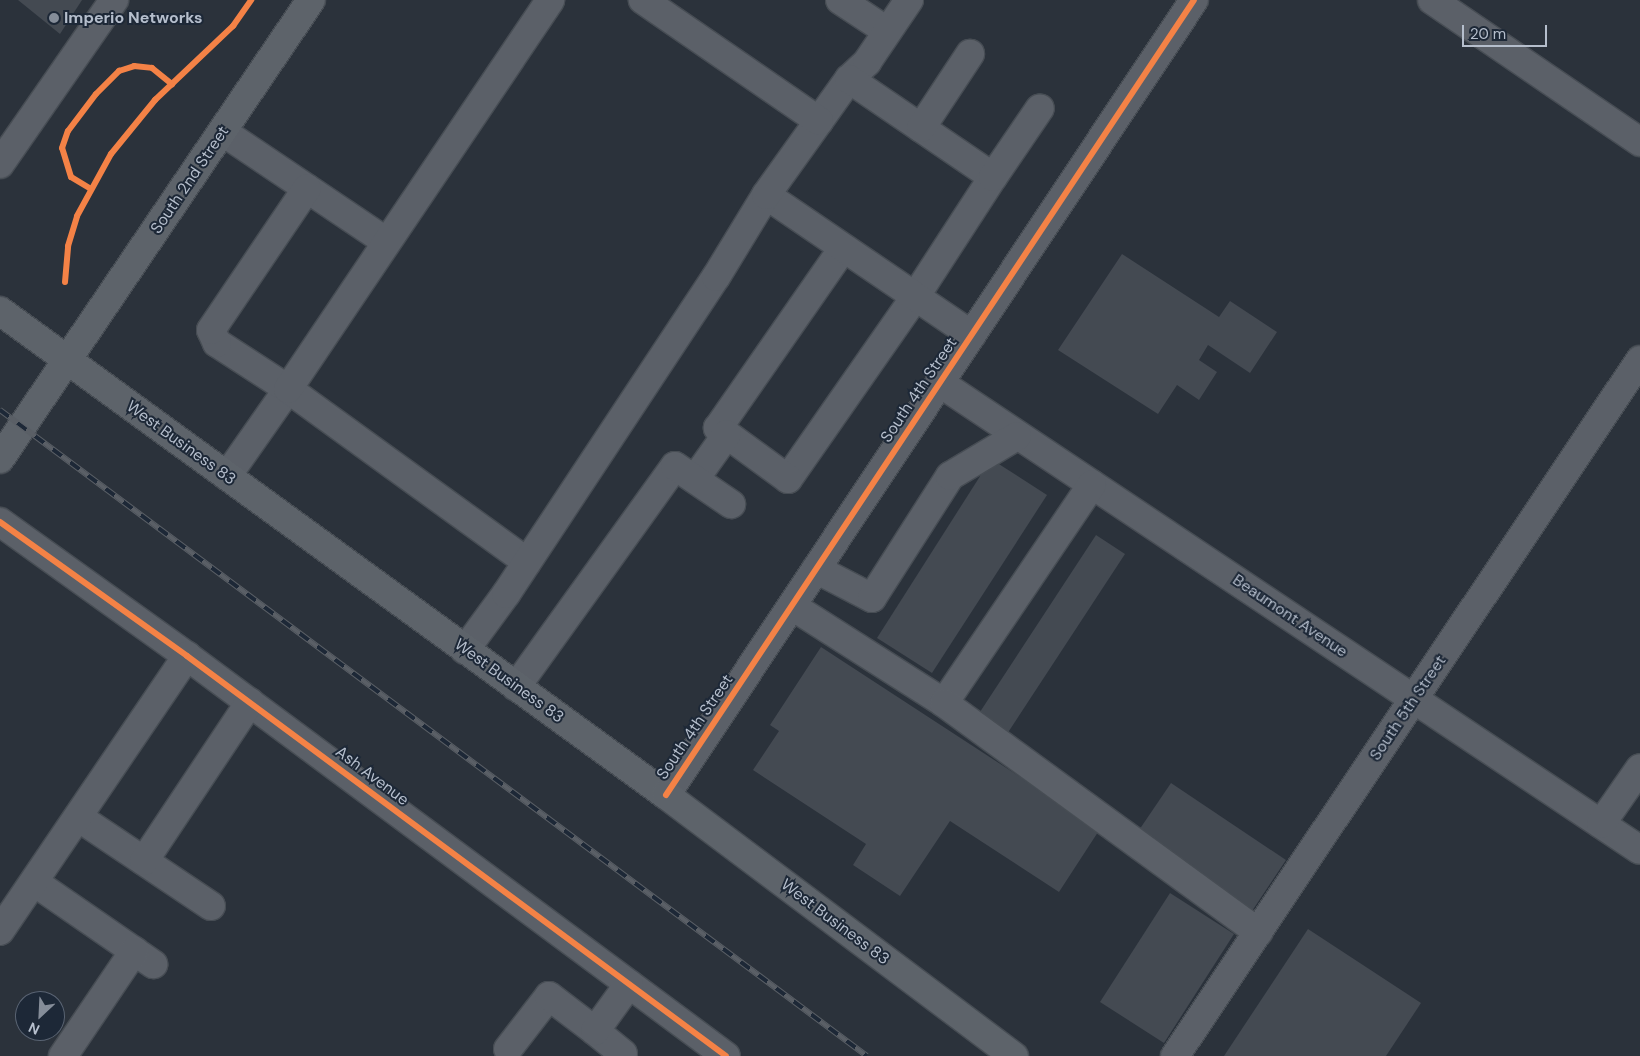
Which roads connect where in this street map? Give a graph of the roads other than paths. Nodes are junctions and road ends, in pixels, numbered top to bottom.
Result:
1 (114, 0) edge
2 (311, 0) edge
3 (550, 0) edge
4 (643, 0) edge
5 (840, 0) edge
6 (909, 0) edge
7 (1194, 0) edge
8 (1432, 0) edge
9 (888, 32) junction
10 (970, 54) dead end
11 (848, 79) junction
12 (1040, 108) dead end
13 (819, 121) junction
14 (921, 128) junction
15 (223, 132) junction
16 (1640, 142) edge
17 (0, 164) edge
18 (993, 177) junction
19 (306, 188) junction
20 (766, 195) junction
21 (387, 242) junction
22 (843, 248) junction
23 (915, 297) junction
24 (0, 311) edge
25 (972, 335) junction
26 (68, 360) junction
27 (1640, 360) edge
28 (940, 382) junction
29 (288, 389) junction
30 (727, 434) junction
31 (1017, 436) junction
32 (0, 460) edge
33 (227, 476) junction
34 (695, 479) junction
35 (1092, 484) junction
36 (731, 504) dead end
37 (0, 522) edge
38 (527, 562) junction
39 (816, 570) junction
40 (792, 606) junction
41 (465, 650) junction
42 (187, 656) junction
43 (516, 687) junction
44 (1414, 699) junction
45 (250, 702) junction
46 (944, 704) junction
47 (1640, 768) edge
48 (666, 795) junction
49 (78, 817) junction
50 (1601, 824) junction
51 (1640, 850) edge
52 (144, 861) junction
53 (34, 882) junction
54 (210, 906) dead end
55 (0, 931) edge
56 (1258, 932) junction
57 (629, 984) junction
58 (595, 1030) junction
59 (508, 1049) dead end
60 (624, 1054) dead end
61 (63, 1056) edge
62 (726, 1056) edge
63 (1014, 1056) edge
64 (1175, 1056) edge

1 - 17 street
2 - 15 main road, South 2nd Street
3 - 21 street
4 - 13 street
5 - 9 street
6 - 9 street
7 - 25 street, South 4th Street
8 - 16 street
9 - 11 street
10 - 14 street
11 - 13 street
11 - 14 street
12 - 18 street
13 - 20 street
14 - 18 street
15 - 19 street
15 - 26 main road, South 2nd Street
18 - 23 street
19 - 21 street
19 - 29 street
20 - 22 street
20 - 38 street
21 - 29 street
22 - 23 street
22 - 30 street
23 - 25 street
23 - 30 street
24 - 26 main road, West Business 83
25 - 28 street, South 4th Street
26 - 32 main road, South 2nd Street
26 - 33 main road, West Business 83
27 - 44 street, South 5th Street
28 - 31 street, Beaumont Avenue
28 - 39 street, South 4th Street
29 - 33 street
29 - 38 street
30 - 34 street
31 - 35 street, Beaumont Avenue
31 - 39 street
33 - 41 main road, West Business 83
34 - 36 street
34 - 43 street
35 - 44 street, Beaumont Avenue
35 - 46 street
37 - 42 street, Ash Avenue
38 - 41 street
39 - 40 street, South 4th Street
40 - 46 street
40 - 48 street, South 4th Street
41 - 43 main road, West Business 83
42 - 45 street, Ash Avenue
42 - 49 street
43 - 48 main road, West Business 83
44 - 50 street, Beaumont Avenue
44 - 56 street, South 5th Street
45 - 52 street
45 - 57 street, Ash Avenue
46 - 56 street
47 - 50 street
48 - 63 main road, West Business 83
49 - 52 street
49 - 53 street
50 - 51 street, Beaumont Avenue
52 - 54 street
53 - 55 street
53 - 61 street
56 - 64 street, South 5th Street
57 - 58 street
57 - 62 street, Ash Avenue
58 - 59 street
58 - 60 street

